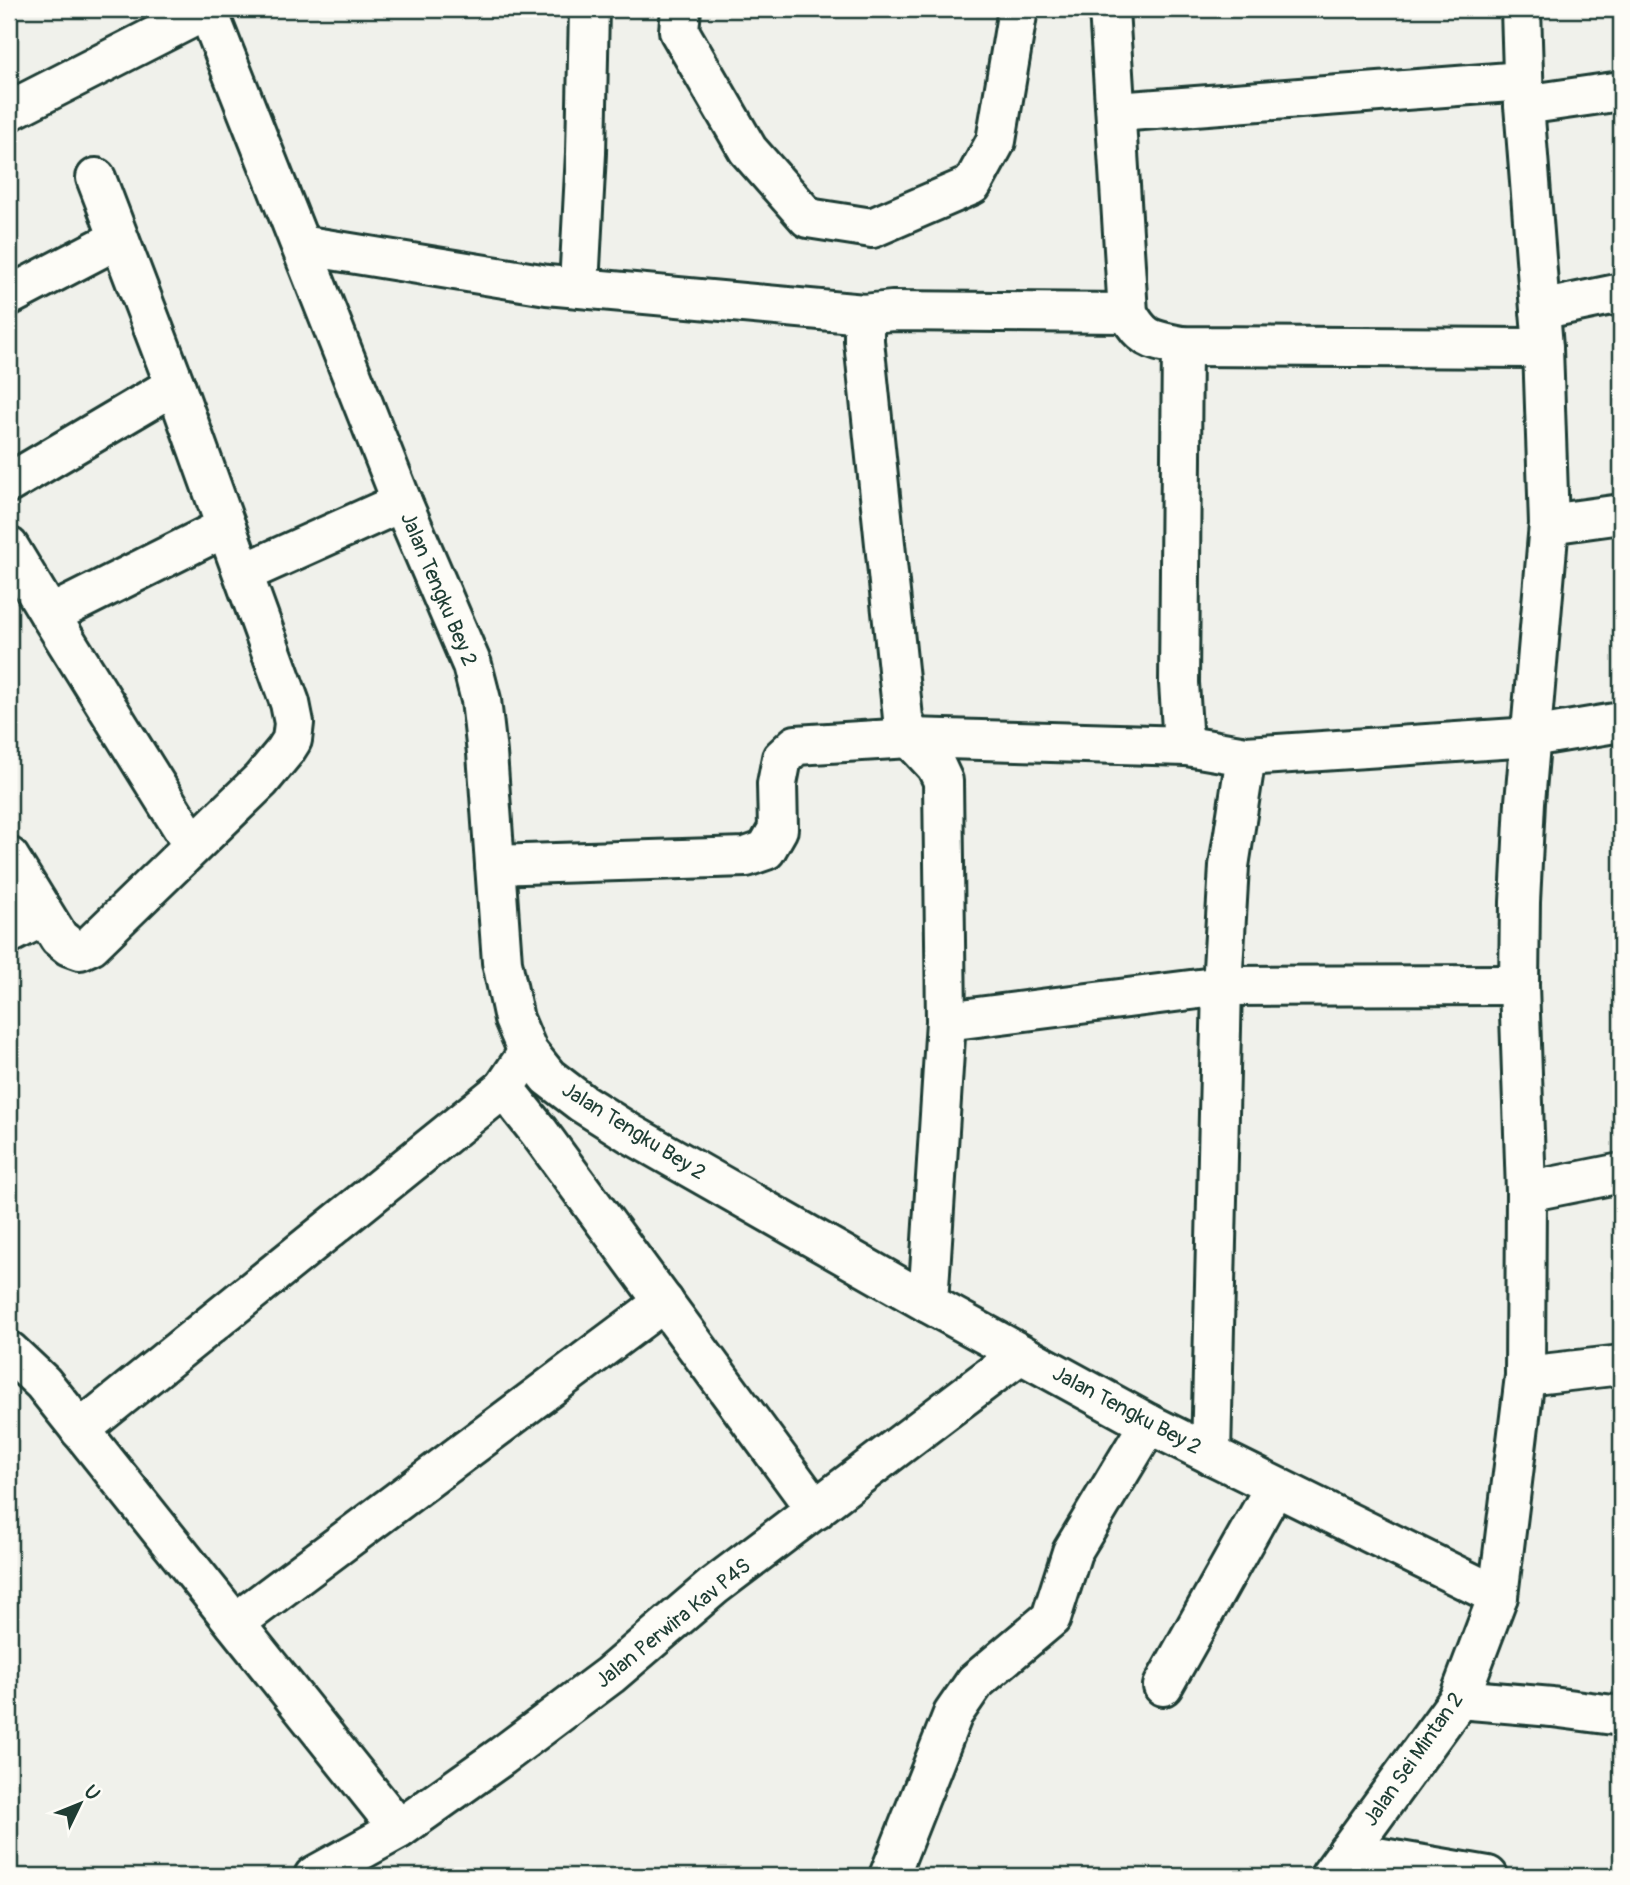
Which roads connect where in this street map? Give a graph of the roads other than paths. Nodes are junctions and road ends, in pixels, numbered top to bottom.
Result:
1 (207, 9) edge
2 (589, 9) edge
3 (681, 9) edge
4 (1018, 9) edge
5 (1109, 9) edge
6 (1521, 9) edge
7 (1621, 91) edge
8 (1523, 93) junction
9 (9, 111) edge
10 (1117, 112) junction
11 (96, 178) dead end
12 (118, 239) junction
13 (302, 245) junction
14 (579, 286) junction
15 (1621, 293) edge
16 (9, 296) edge
17 (1540, 310) junction
18 (1128, 313) junction
19 (864, 314) junction
20 (1182, 346) junction
21 (1543, 348) junction
22 (175, 385) junction
23 (9, 483) edge
24 (402, 502) junction
25 (1621, 514) edge
26 (1549, 524) junction
27 (226, 527) junction
28 (9, 547) edge
29 (244, 573) junction
30 (50, 615) junction
31 (1621, 722) edge
32 (1531, 737) junction
33 (910, 738) junction
34 (1186, 746) junction
35 (1246, 756) junction
36 (193, 845) junction
37 (9, 857) edge
38 (495, 865) junction
39 (44, 916) junction
40 (9, 934) edge
41 (1519, 985) junction
42 (1222, 986) junction
43 (946, 1021) junction
44 (528, 1052) junction
45 (504, 1088) junction
46 (1621, 1173) edge
47 (1526, 1192) junction
48 (664, 1303) junction
49 (928, 1303) junction
50 (9, 1351) edge
51 (1020, 1354) junction
52 (1621, 1366) edge
53 (1525, 1376) junction
54 (1149, 1424) junction
55 (80, 1430) junction
56 (1211, 1455) junction
57 (1274, 1488) junction
58 (816, 1510) junction
59 (1498, 1596) junction
60 (235, 1623) junction
61 (1163, 1686) dead end
62 (1460, 1699) junction
63 (1621, 1716) edge
64 (399, 1829) junction
65 (347, 1864) edge
66 (1338, 1864) edge
67 (314, 1876) edge
68 (889, 1876) edge
69 (1488, 1876) edge

1 - 9 street
1 - 13 street, Jalan Tengku Bey 2
2 - 14 street
3 - 4 street
5 - 10 street
6 - 8 street, Jalan Sei Mintan 2
7 - 8 street
8 - 10 street
8 - 17 street, Jalan Sei Mintan 2
10 - 18 street
11 - 12 street
12 - 16 street
12 - 22 street
13 - 14 street
13 - 24 street, Jalan Tengku Bey 2
14 - 19 street
15 - 17 street
17 - 21 street, Jalan Sei Mintan 2
18 - 19 street
18 - 20 street
19 - 33 street
20 - 21 street
20 - 34 street
21 - 26 street, Jalan Sei Mintan 2
22 - 23 street
22 - 27 street
24 - 29 street
24 - 38 street, Jalan Tengku Bey 2
25 - 26 street
26 - 32 street, Jalan Sei Mintan 2
27 - 29 street
27 - 30 street
28 - 30 street
29 - 36 street
30 - 36 street
31 - 32 street
32 - 35 street
32 - 41 street, Jalan Sei Mintan 2
33 - 34 street
33 - 38 street
33 - 43 street
34 - 35 street
35 - 42 street
36 - 39 street
37 - 39 street
38 - 44 street, Jalan Tengku Bey 2
39 - 40 street
41 - 42 street
41 - 47 street, Jalan Sei Mintan 2
42 - 43 street
42 - 56 street
43 - 49 street
44 - 45 street
44 - 49 street, Jalan Tengku Bey 2
45 - 48 street
45 - 55 street
46 - 47 street
47 - 53 street, Jalan Sei Mintan 2
48 - 58 street
48 - 60 street
49 - 51 street, Jalan Tengku Bey 2
50 - 55 street
51 - 54 street, Jalan Tengku Bey 2
51 - 58 street, Jalan Perwira Kav P4S
52 - 53 street
53 - 59 street, Jalan Sei Mintan 2
54 - 56 street, Jalan Tengku Bey 2
54 - 68 street
55 - 60 street
56 - 57 street, Jalan Tengku Bey 2
57 - 59 street, Jalan Tengku Bey 2
57 - 61 street
58 - 64 street, Jalan Perwira Kav P4S
59 - 62 street, Jalan Sei Mintan 2
60 - 64 street
62 - 63 street
62 - 66 street, Jalan Sei Mintan 2
64 - 65 street, Jalan Perwira Kav P4S
65 - 67 street, Jalan Perwira Kav P4S
66 - 69 street

